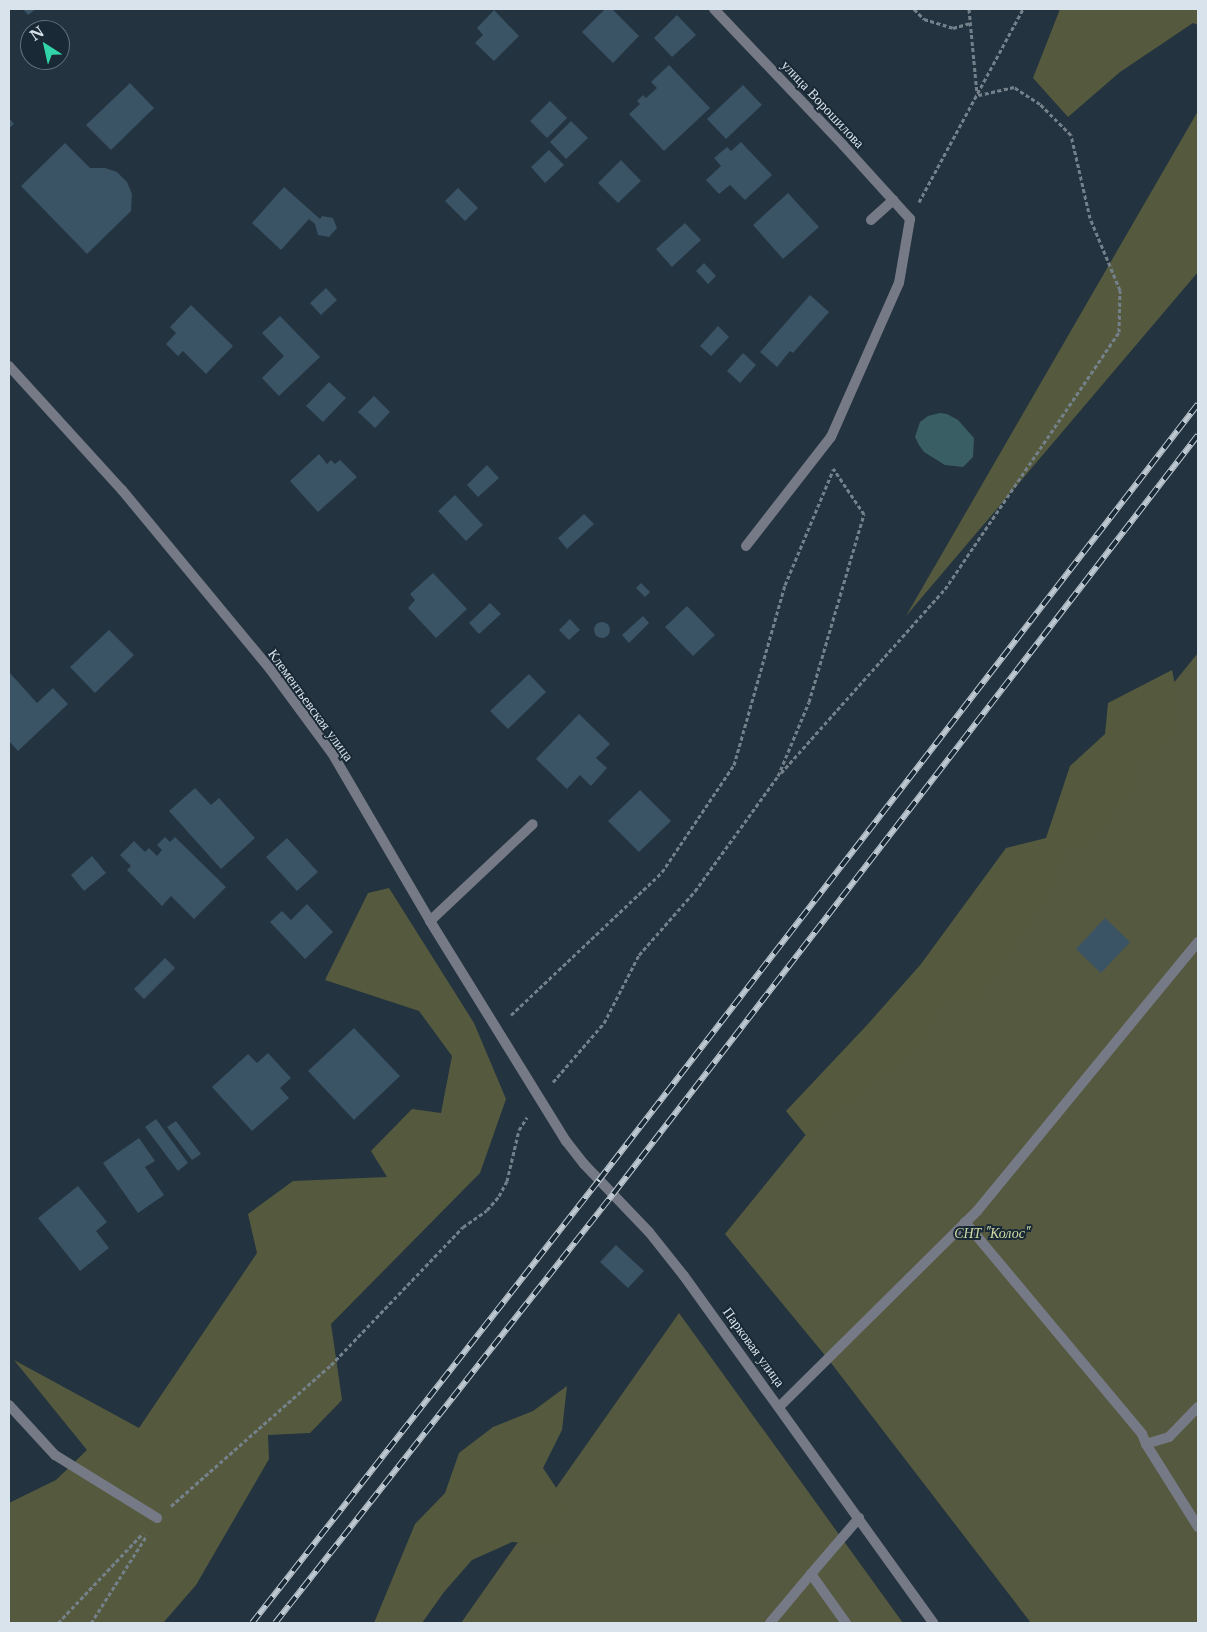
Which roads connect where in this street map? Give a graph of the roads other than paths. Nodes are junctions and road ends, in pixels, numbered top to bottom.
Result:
1 (714, 9) edge
2 (893, 200) junction
3 (871, 220) dead end
4 (9, 366) edge
5 (746, 546) dead end
6 (533, 824) dead end
7 (430, 920) junction
8 (1198, 942) edge
9 (538, 1099) joint
10 (965, 1222) junction
11 (9, 1405) edge
12 (780, 1406) junction
13 (1198, 1407) edge
14 (1146, 1444) junction
15 (157, 1518) road end
16 (859, 1518) junction
17 (1198, 1527) edge
18 (811, 1574) junction
19 (770, 1623) edge
20 (846, 1623) edge
21 (933, 1623) edge

1 - 2 street, улица Ворошилова
2 - 3 street
2 - 5 street, улица Ворошилова
4 - 7 street, Клементьевская улица
6 - 7 street
7 - 9 street, Клементьевская улица
8 - 10 street
9 - 12 street, Парковая улица
10 - 12 street
10 - 14 street
11 - 15 street
12 - 16 street, Парковая улица
13 - 14 street
14 - 17 street
16 - 18 street
16 - 21 street, Парковая улица
18 - 19 street
18 - 20 street

